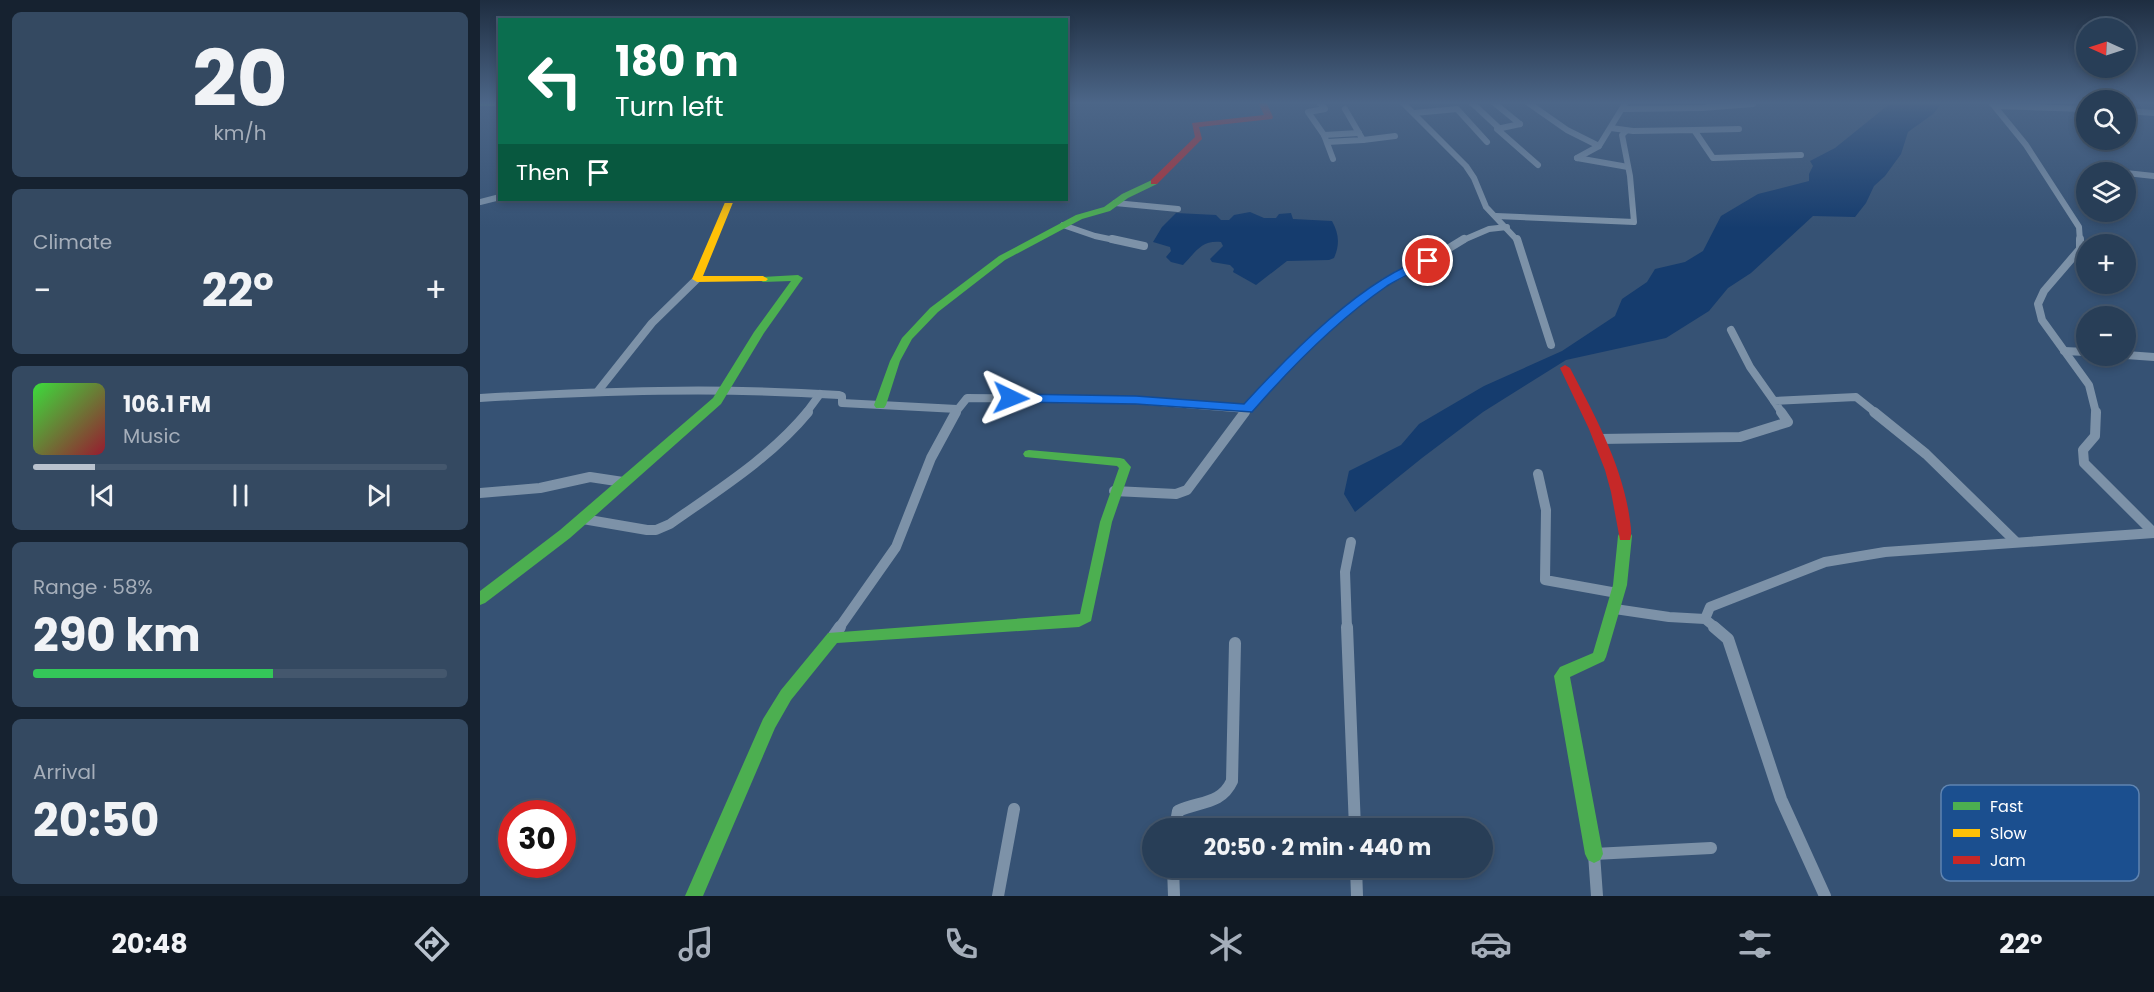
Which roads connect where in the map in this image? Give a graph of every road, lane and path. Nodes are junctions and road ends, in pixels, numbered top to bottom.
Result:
1 (1192, 144) edge
2 (1328, 144) edge
3 (1444, 144) edge
4 (1514, 144) edge
5 (1595, 144) edge
6 (1624, 144) edge
7 (1703, 144) edge
8 (2025, 144) edge
9 (1599, 146) joint
10 (1801, 155) dead end
11 (1333, 159) dead end
12 (1539, 165) dead end
13 (1628, 167) junction
14 (2136, 174) edge
15 (2154, 176) edge
16 (498, 198) edge
17 (730, 201) edge
18 (480, 202) edge
19 (1115, 203) junction
20 (1178, 209) dead end
21 (1496, 216) junction
22 (1063, 225) junction
23 (1508, 226) junction
24 (1144, 246) dead end
25 (697, 279) junction
26 (1731, 330) dead end
27 (1551, 345) dead end
28 (2064, 351) junction
29 (2076, 352) edge
30 (2136, 356) edge
31 (2154, 357) edge
32 (1564, 368) dead end
33 (725, 390) junction
34 (598, 391) junction
35 (820, 394) junction
36 (480, 398) edge
37 (1774, 401) junction
38 (880, 405) junction
39 (957, 409) junction
40 (1247, 409) junction
41 (1599, 439) junction
42 (1029, 454) dead end
43 (1538, 474) dead end
44 (623, 482) junction
45 (1114, 491) junction
46 (480, 493) edge
47 (583, 519) junction
48 (2154, 533) edge
49 (1351, 542) dead end
50 (2015, 542) junction
51 (1617, 593) junction
52 (480, 599) edge
53 (1615, 609) junction
54 (1705, 619) junction
55 (833, 638) junction
56 (1235, 643) dead end
57 (1014, 809) dead end
58 (1177, 818) edge
59 (1355, 818) edge
60 (1711, 848) dead end
61 (1594, 854) junction
62 (1173, 878) edge
63 (1356, 878) edge
64 (694, 896) edge
65 (998, 896) edge
66 (1174, 896) edge
67 (1357, 896) edge
68 (1597, 896) edge
69 (1826, 896) edge

1 - 19 street
2 - 11 street
3 - 21 street
4 - 12 street
5 - 9 street
6 - 13 street
7 - 10 street
8 - 28 street
9 - 13 street
13 - 21 street
14 - 15 street
16 - 18 street
17 - 25 street
19 - 20 street
19 - 22 street
21 - 23 street
22 - 24 street
22 - 38 street
23 - 27 street
23 - 40 street
25 - 33 street
25 - 34 street
26 - 37 street
28 - 29 street
28 - 48 street
30 - 31 street
32 - 41 street
33 - 34 street
33 - 35 street
33 - 44 street
34 - 36 street
35 - 38 street
35 - 47 street
37 - 41 street
37 - 50 street
38 - 39 street
39 - 40 street
39 - 55 street
40 - 45 street
41 - 51 street
42 - 45 street
43 - 51 street
44 - 46 street
44 - 47 street
45 - 55 street
47 - 52 street
48 - 50 street
49 - 59 street
50 - 54 street
51 - 53 street
53 - 54 street
53 - 61 street
54 - 69 street
55 - 64 street
56 - 58 street
57 - 65 street
60 - 61 street
61 - 68 street
62 - 66 street
63 - 67 street

